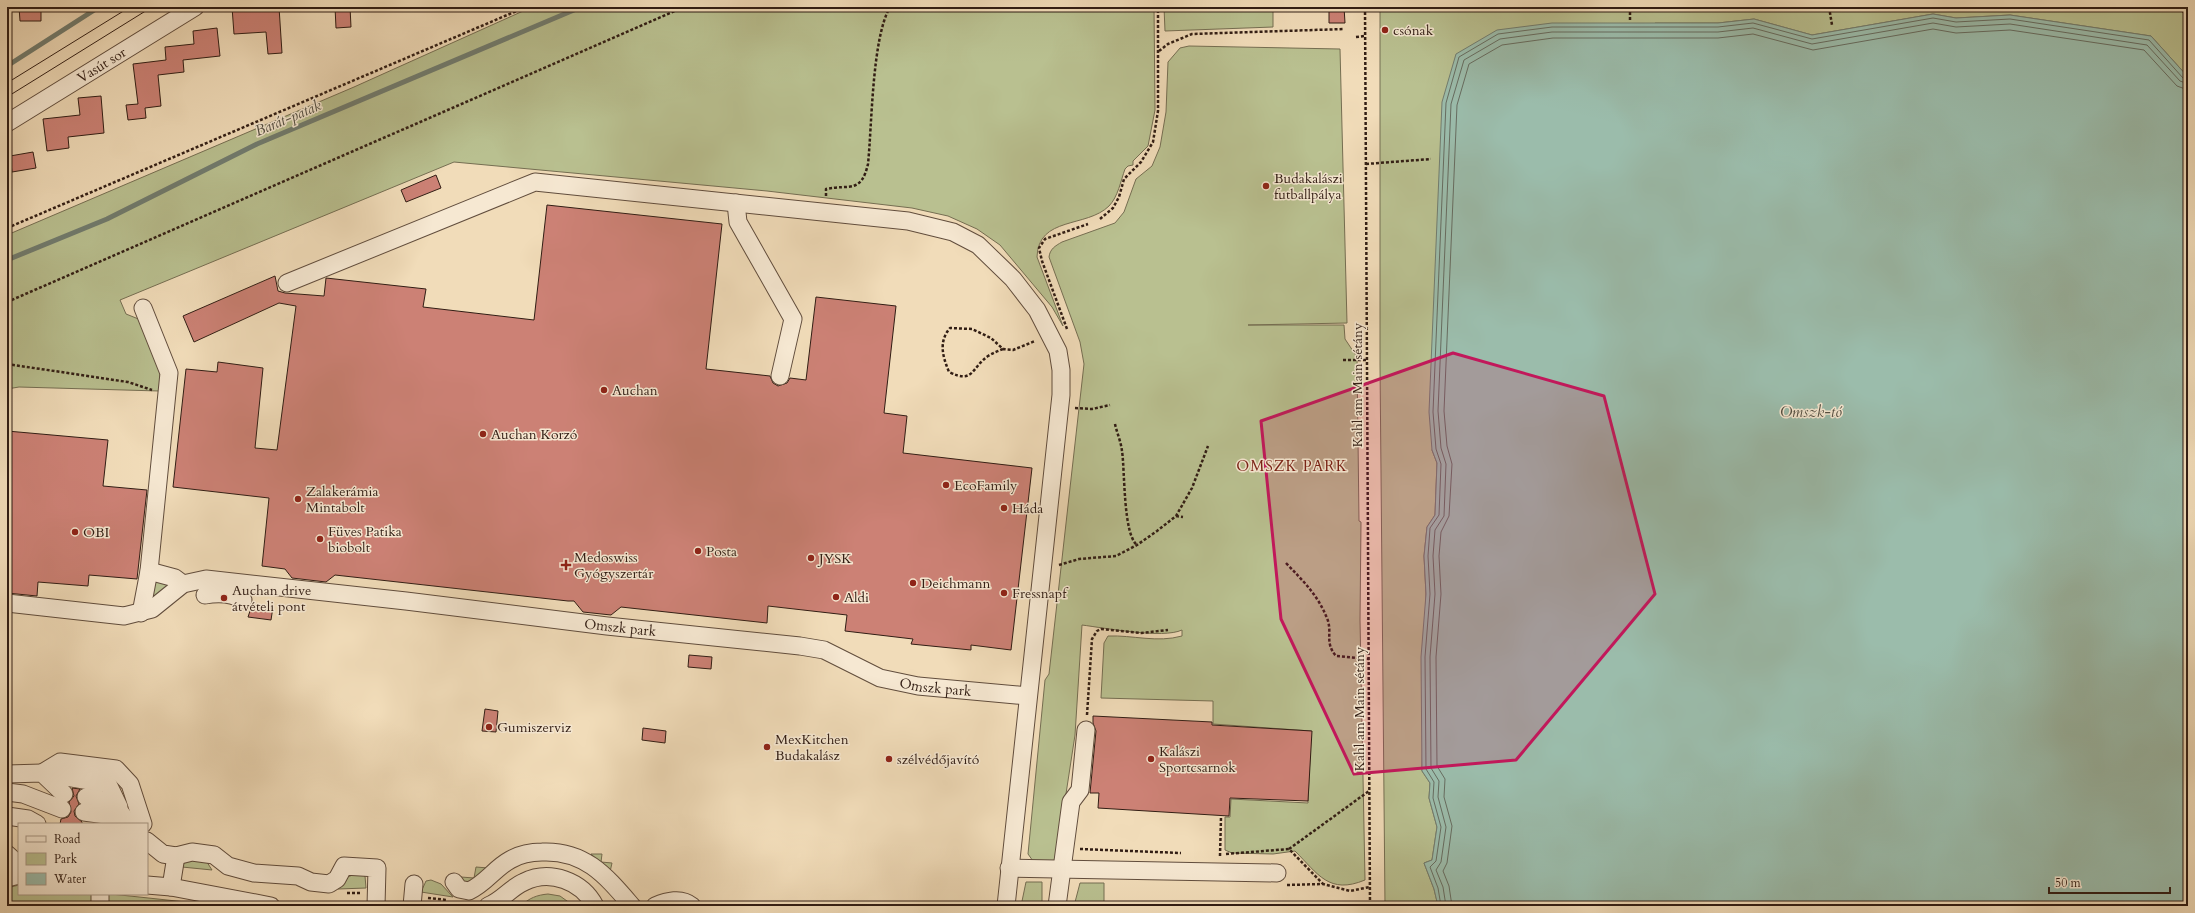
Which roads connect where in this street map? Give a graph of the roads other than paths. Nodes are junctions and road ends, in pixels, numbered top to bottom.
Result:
1 (195, 7) edge
2 (7, 123) edge
3 (736, 204) junction
4 (287, 282) dead end
5 (143, 308) dead end
6 (780, 376) dead end
7 (149, 571) junction
8 (183, 584) junction
9 (205, 587) junction
10 (243, 600) dead end
11 (13, 604) edge
12 (142, 613) junction
13 (1028, 696) junction
14 (1086, 730) road end
15 (42, 773) junction
16 (7, 774) edge
17 (7, 792) edge
18 (119, 807) junction
19 (7, 816) edge
20 (35, 823) edge
21 (125, 823) edge
22 (127, 823) edge
23 (143, 823) edge
24 (148, 834) edge
25 (158, 850) edge
26 (7, 854) edge
27 (7, 864) edge
28 (18, 864) edge
29 (18, 868) edge
30 (1009, 868) junction
31 (1061, 870) junction
32 (18, 874) edge
33 (7, 878) edge
34 (1281, 879) road end
35 (454, 882) dead end
36 (414, 884) dead end
37 (148, 885) edge
38 (171, 887) junction
39 (100, 895) edge
40 (112, 895) edge
41 (503, 902) edge
42 (251, 905) edge
43 (100, 906) edge
44 (111, 906) edge
45 (271, 906) edge
46 (376, 906) edge
47 (412, 906) edge
48 (488, 906) edge
49 (596, 906) edge
50 (632, 906) edge
51 (655, 906) edge
52 (692, 906) edge
53 (1006, 906) edge
54 (1057, 906) edge

1 - 2 street, Vasút sor
3 - 4 street
3 - 6 street
3 - 13 street
5 - 7 street
7 - 8 street
7 - 12 street
8 - 9 street
8 - 12 street
9 - 10 street
9 - 13 street, Omszk park
11 - 12 street
13 - 30 street
14 - 31 street
15 - 16 street
15 - 17 street
15 - 18 street
15 - 23 street
18 - 21 street
18 - 22 street
19 - 20 street
24 - 25 street
25 - 38 street
25 - 46 street
26 - 28 street
27 - 29 street
30 - 31 street
30 - 53 street
31 - 34 street
31 - 54 street
32 - 33 street
35 - 50 street
36 - 47 street
37 - 38 street
38 - 42 street
39 - 43 street
40 - 44 street
41 - 48 street
41 - 49 street
42 - 45 street
51 - 52 street

